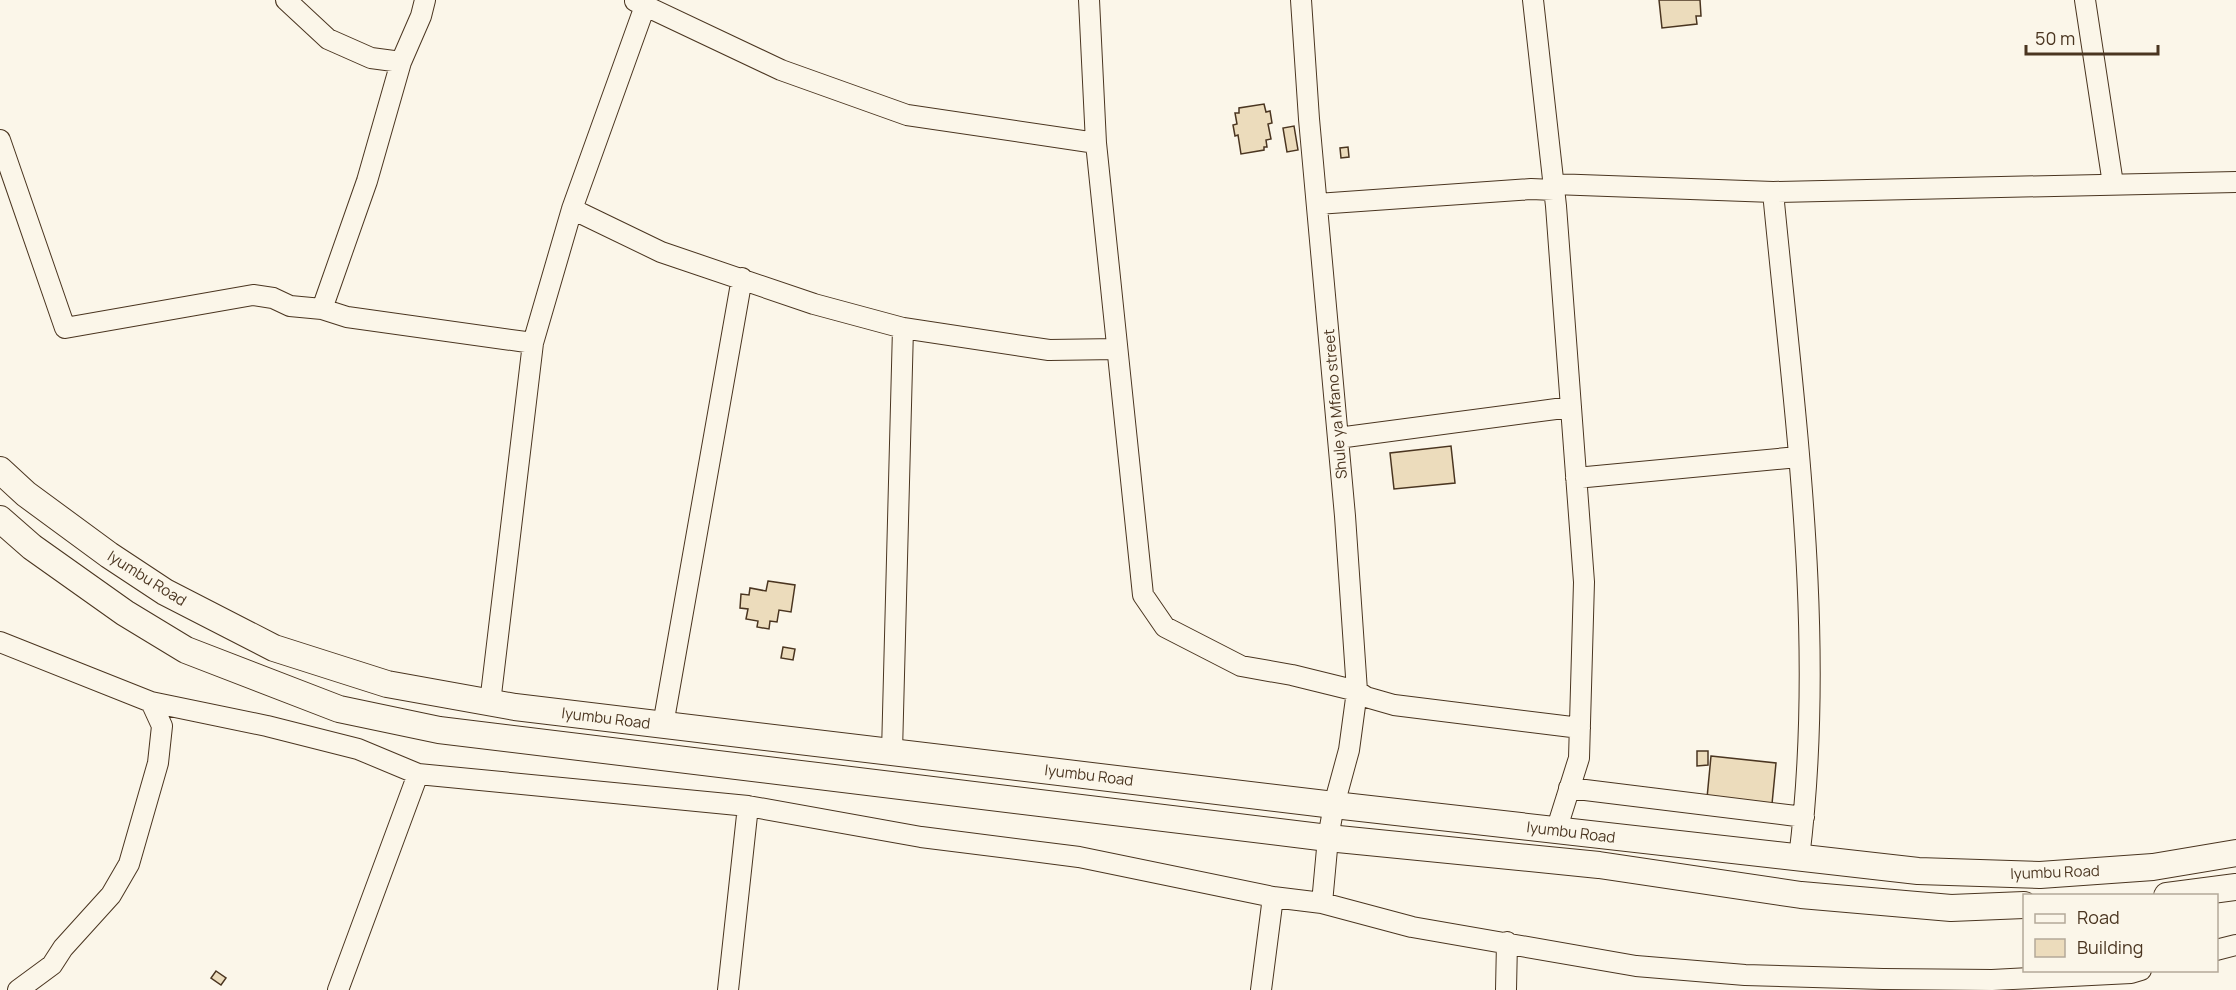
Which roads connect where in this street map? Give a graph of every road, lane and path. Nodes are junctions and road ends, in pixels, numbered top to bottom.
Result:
1 (286, 0) edge
2 (425, 0) edge
3 (1089, 0) edge
4 (1301, 0) edge
5 (1533, 0) edge
6 (2085, 0) edge
7 (638, 3) edge
8 (401, 62) junction
9 (0, 140) edge
10 (1095, 144) junction
11 (2236, 182) edge
12 (2113, 184) junction
13 (1554, 187) junction
14 (1773, 192) junction
15 (1317, 204) junction
16 (572, 209) junction
17 (742, 279) junction
18 (322, 309) junction
19 (903, 328) junction
20 (533, 343) junction
21 (1117, 349) junction
22 (1571, 407) junction
23 (1338, 438) junction
24 (1798, 457) junction
25 (0, 470) edge
26 (1576, 478) junction
27 (0, 519) edge
28 (0, 642) edge
29 (1357, 691) junction
30 (151, 702) junction
31 (490, 703) junction
32 (663, 724) junction
33 (1580, 728) junction
34 (892, 752) junction
35 (418, 774) junction
36 (1569, 788) junction
37 (1334, 805) junction
38 (748, 806) junction
39 (1804, 817) junction
40 (1556, 831) junction
41 (1328, 838) junction
42 (2236, 853) edge
43 (1799, 858) junction
44 (2236, 887) edge
45 (2182, 894) edge
46 (1273, 897) junction
47 (1322, 903) junction
48 (2023, 905) edge
49 (1507, 942) junction
50 (2236, 945) edge
51 (2218, 950) edge
52 (2134, 978) edge
53 (1743, 983) edge
54 (18, 990) edge
55 (338, 990) edge
56 (728, 990) edge
57 (1261, 990) edge
58 (1506, 990) edge

1 - 8 street
2 - 8 street
3 - 10 street
4 - 15 street, Shule ya Mfano street
5 - 13 street
6 - 12 street
7 - 10 street
7 - 16 street
8 - 18 street
9 - 18 street
10 - 21 street
11 - 12 street
12 - 14 street
13 - 14 street
13 - 15 street
13 - 22 street
14 - 24 street
15 - 23 street, Shule ya Mfano street
16 - 17 street
16 - 20 street
17 - 19 street
17 - 32 street
18 - 20 street
19 - 21 street
19 - 34 street
20 - 31 street
21 - 29 street
22 - 23 street
22 - 26 street
23 - 29 street, Shule ya Mfano street
24 - 26 street
24 - 39 street
25 - 31 main road, Iyumbu Road
26 - 33 street
27 - 41 main road, Iyumbu Road
28 - 30 street
29 - 33 street
29 - 37 street, Shule ya Mfano street
30 - 35 street
30 - 54 street
31 - 32 main road, Iyumbu Road
32 - 34 main road, Iyumbu Road
33 - 36 street
34 - 37 main road, Iyumbu Road
35 - 38 street
35 - 55 street
36 - 39 street
36 - 40 street
37 - 40 main road, Iyumbu Road
37 - 41 street, Shule ya Mfano street
38 - 46 street
38 - 56 street
39 - 43 street
40 - 43 main road, Iyumbu Road
41 - 47 street, Shule ya Mfano street
41 - 48 main road, Iyumbu Road
42 - 43 main road, Iyumbu Road
44 - 45 main road
46 - 47 street
46 - 57 street
47 - 49 street
49 - 53 street
49 - 58 street
50 - 51 street
52 - 53 street

